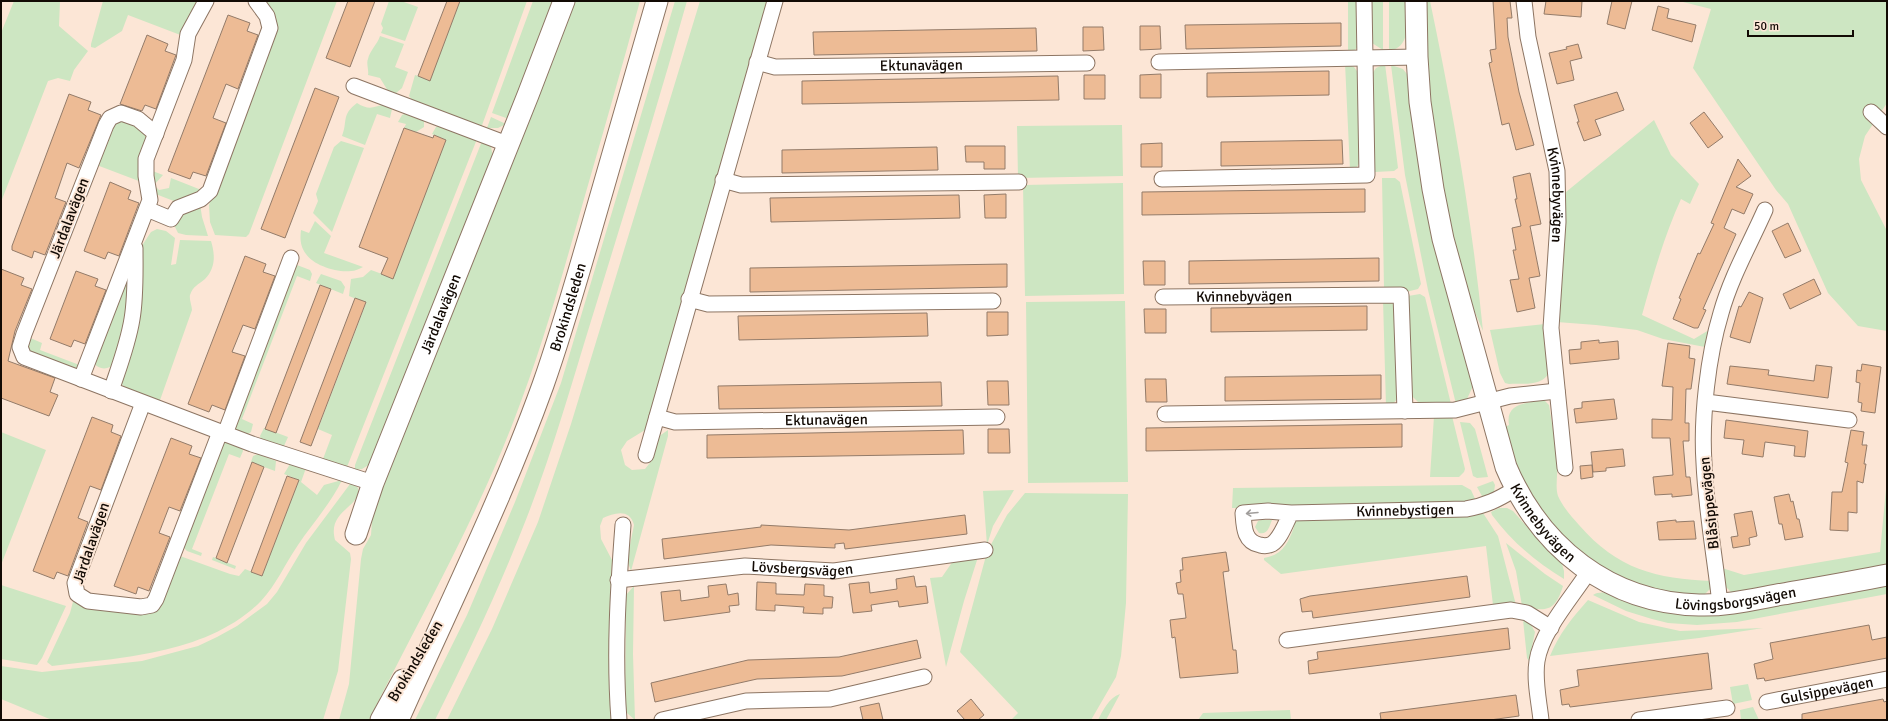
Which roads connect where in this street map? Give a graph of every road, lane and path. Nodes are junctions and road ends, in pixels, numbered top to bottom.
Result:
1 (206, 1) edge
2 (256, 1) edge
3 (564, 1) edge
4 (657, 1) edge
5 (775, 1) edge
6 (1364, 1) edge
7 (1416, 1) edge
8 (1524, 1) edge
9 (1417, 57) junction
10 (1365, 58) junction
11 (757, 62) junction
12 (1159, 62) dead end
13 (1086, 63) dead end
14 (354, 86) dead end
15 (1872, 112) dead end
16 (1887, 127) edge
17 (156, 134) junction
18 (507, 144) junction
19 (1162, 179) dead end
20 (723, 180) junction
21 (1019, 182) dead end
22 (147, 209) junction
23 (1765, 210) dead end
24 (135, 239) junction
25 (291, 258) dead end
26 (1163, 297) dead end
27 (690, 299) junction
28 (993, 301) dead end
29 (80, 379) junction
30 (111, 391) junction
31 (1557, 391) junction
32 (143, 402) junction
33 (1487, 402) junction
34 (1706, 402) junction
35 (1405, 411) junction
36 (1165, 414) dead end
37 (657, 417) junction
38 (996, 418) dead end
39 (1849, 420) dead end
40 (222, 433) junction
41 (646, 454) dead end
42 (1565, 468) dead end
43 (373, 483) junction
44 (1515, 489) junction
45 (1291, 513) dead end
46 (623, 526) dead end
47 (356, 534) dead end
48 (985, 550) dead end
49 (1589, 571) junction
50 (1887, 575) edge
51 (618, 580) junction
52 (450, 603) junction
53 (1720, 604) junction
54 (1551, 628) junction
55 (1287, 640) dead end
56 (924, 677) dead end
57 (1887, 679) edge
58 (1767, 702) dead end
59 (1728, 708) dead end
60 (381, 720) edge
61 (398, 720) edge
62 (619, 720) edge
63 (662, 720) edge
64 (1541, 720) edge
65 (1639, 720) edge

1 - 17 street
2 - 22 street
3 - 18 street, Järdalavägen
4 - 52 street, Brokindsleden
5 - 11 street
6 - 10 street
7 - 9 street, Kvinnebyvägen
8 - 31 street, Kvinnebyvägen
9 - 10 street
9 - 33 street, Kvinnebyvägen
10 - 12 street
10 - 19 street
11 - 13 street, Ektunavägen
11 - 20 street
14 - 18 street
15 - 16 street
17 - 22 street
17 - 29 street, Järdalavägen
18 - 43 street, Järdalavägen
20 - 21 street
20 - 27 street
22 - 24 street
23 - 34 street, Blåsippevägen
24 - 29 street
24 - 30 street
25 - 40 street, Järdalavägen
26 - 35 street, Kvinnebyvägen
27 - 28 street
27 - 37 street
29 - 30 street, Järdalavägen
30 - 32 street, Järdalavägen
31 - 33 street
31 - 42 street, Kvinnebyvägen
32 - 40 street, Järdalavägen
32 - 40 street, Järdalavägen
33 - 35 street
33 - 44 street, Kvinnebyvägen
34 - 39 street
34 - 53 street, Blåsippevägen
35 - 36 street
37 - 38 street, Ektunavägen
37 - 41 street
40 - 43 street, Järdalavägen
43 - 47 street, Järdalavägen
44 - 45 street, Kvinnebystigen
44 - 49 street, Kvinnebyvägen
46 - 51 street
48 - 51 street, Lövsbergsvägen
49 - 53 street, Lövingsborgsvägen
49 - 54 street, Kvinnebyvägen
50 - 53 street, Lövingsborgsvägen
51 - 62 street
52 - 60 street, Brokindsleden
52 - 61 street, Brokindsleden
54 - 55 street
54 - 64 street, Kvinnebyvägen
56 - 63 street
57 - 58 street, Gulsippevägen
59 - 65 street

